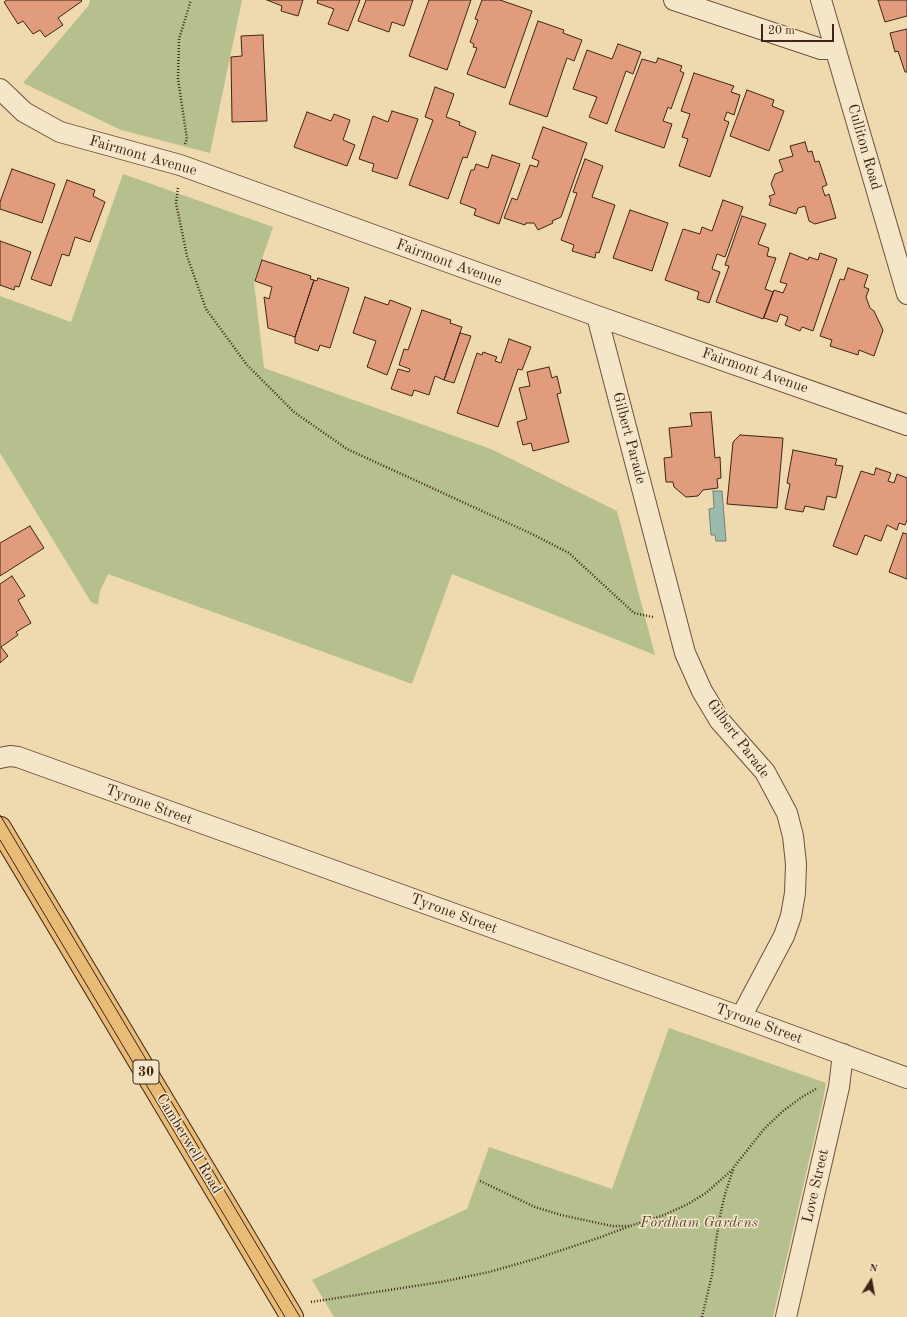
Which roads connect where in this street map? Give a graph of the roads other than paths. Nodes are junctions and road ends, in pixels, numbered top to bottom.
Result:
1 (674, 0) edge
2 (821, 0) edge
3 (834, 49) junction
4 (0, 89) edge
5 (907, 294) edge
6 (597, 316) junction
7 (907, 425) edge
8 (0, 758) edge
9 (0, 828) edge
10 (740, 1017) junction
11 (844, 1054) junction
12 (907, 1078) edge
13 (289, 1311) edge
14 (786, 1317) edge

1 - 3 street
2 - 3 street, Culliton Road
3 - 5 street, Culliton Road
4 - 6 street, Fairmont Avenue
6 - 7 street, Fairmont Avenue
6 - 10 street, Gilbert Parade
8 - 10 street, Tyrone Street
9 - 13 main road, Camberwell Road / 30
10 - 11 street, Tyrone Street
11 - 12 street, Tyrone Street
11 - 14 street, Love Street

